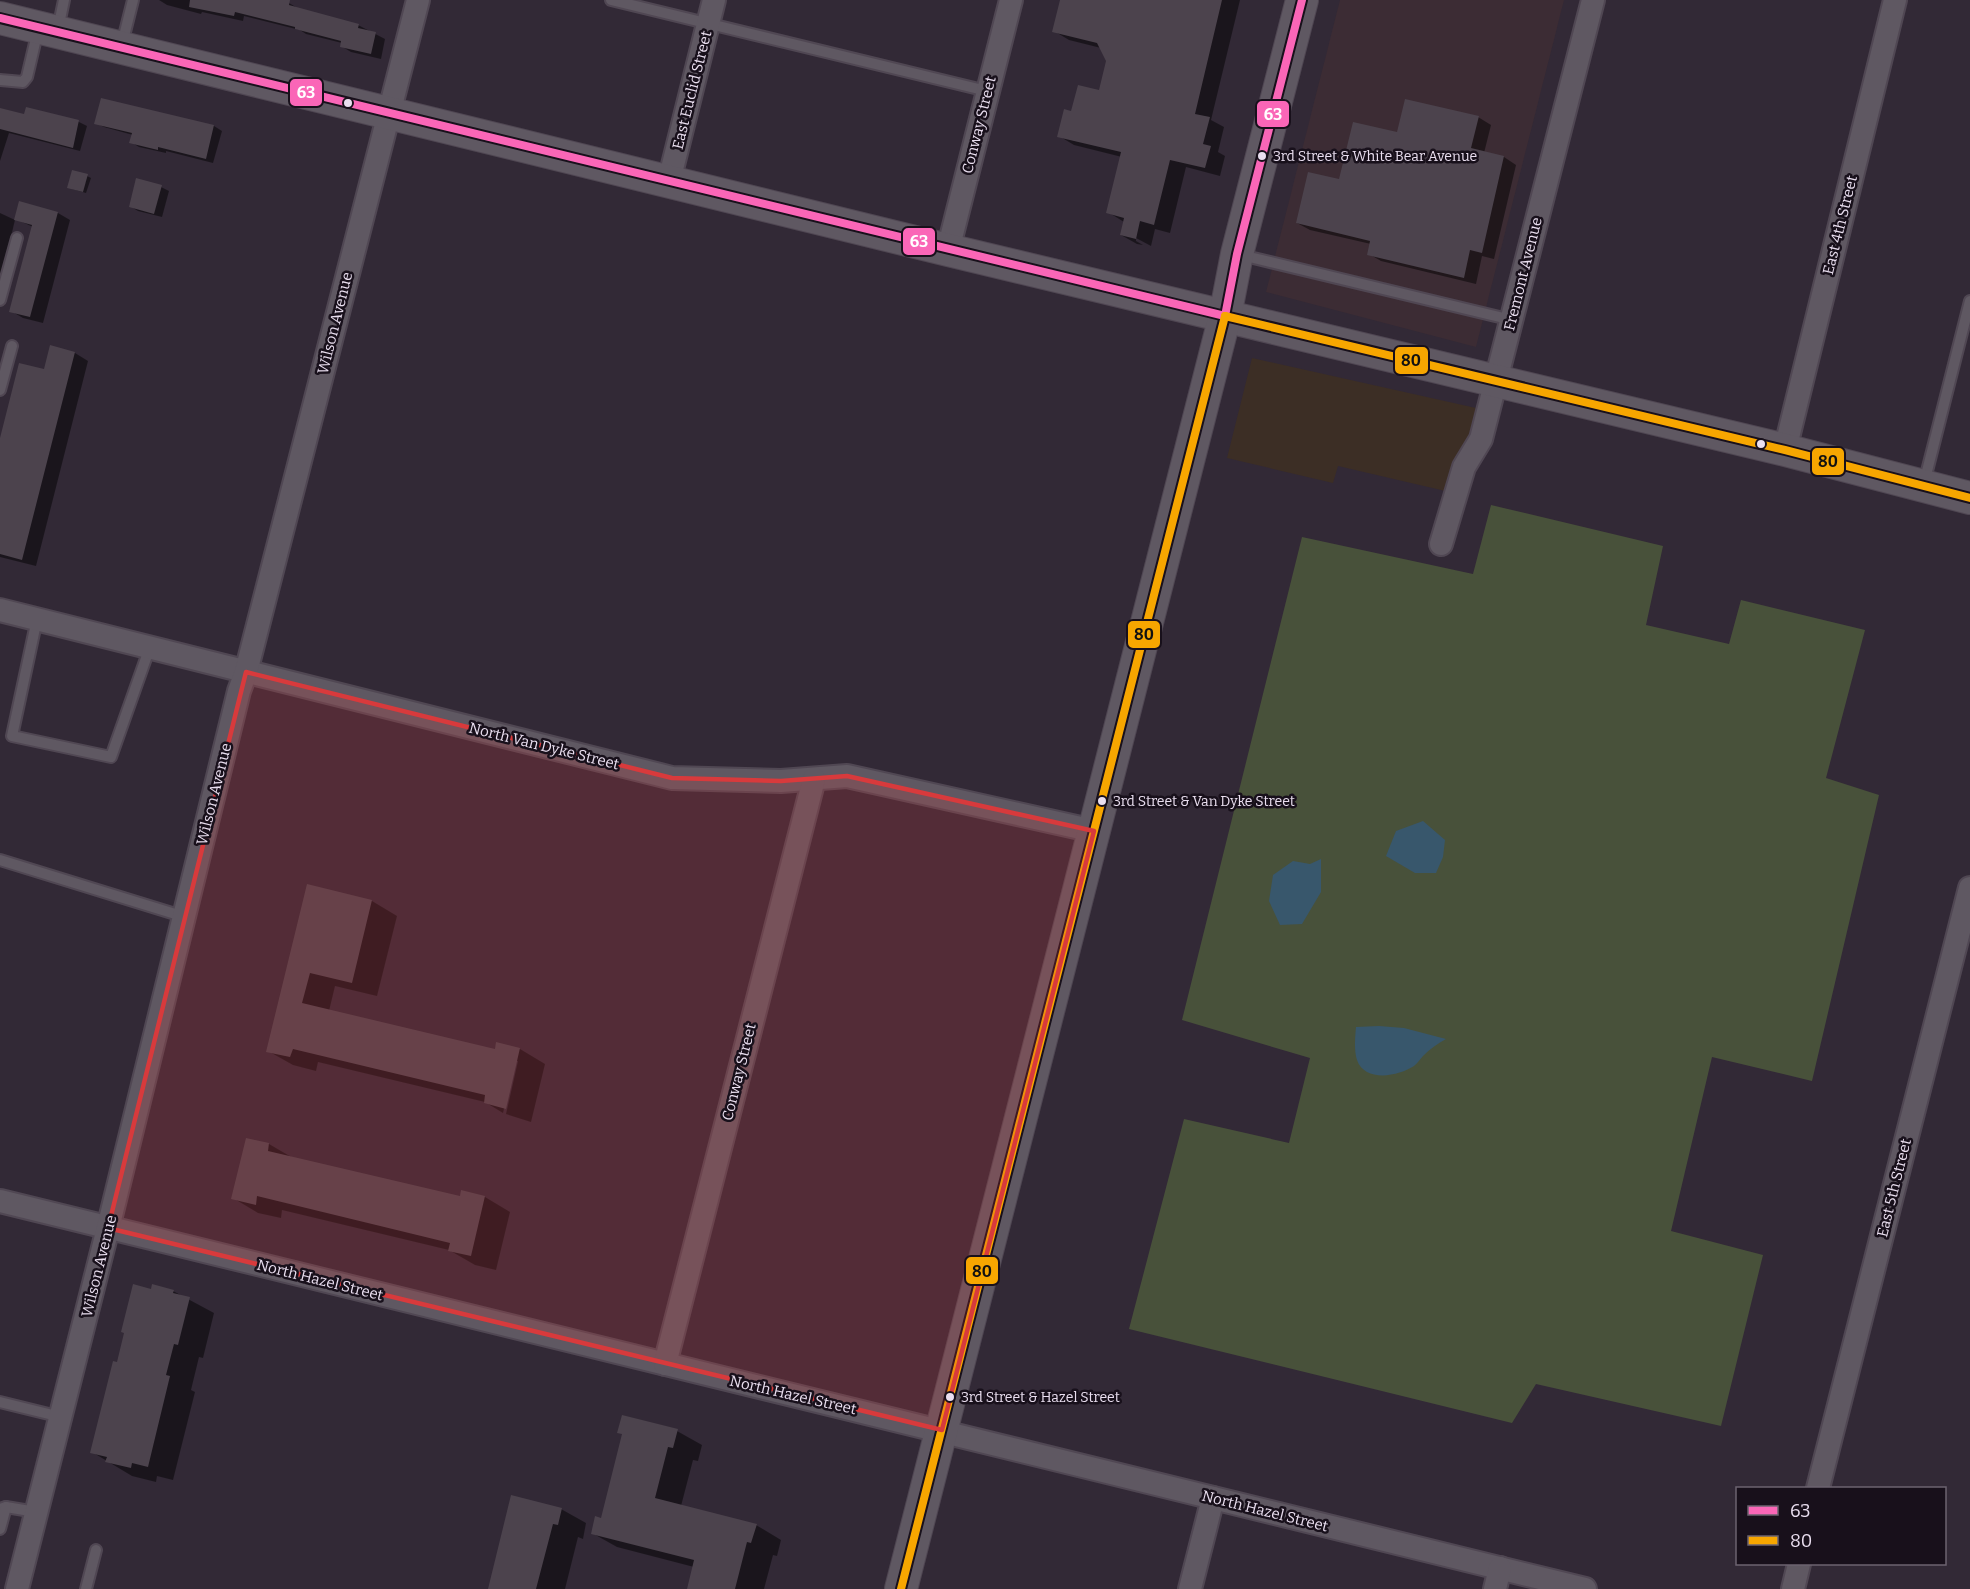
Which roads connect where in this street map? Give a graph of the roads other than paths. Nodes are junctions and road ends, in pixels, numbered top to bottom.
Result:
1 (64, 0) edge
2 (133, 0) edge
3 (418, 0) edge
4 (611, 0) edge
5 (714, 0) edge
6 (1011, 0) edge
7 (1302, 0) edge
8 (1593, 0) edge
9 (1895, 0) edge
10 (2, 15) edge
11 (709, 23) junction
12 (48, 29) junction
13 (121, 47) junction
14 (0, 80) edge
15 (987, 91) junction
16 (389, 112) junction
17 (669, 181) junction
18 (17, 238) dead end
19 (948, 250) junction
20 (1238, 254) junction
21 (0, 300) edge
22 (1970, 301) edge
23 (1225, 316) junction
24 (1512, 320) junction
25 (12, 346) dead end
26 (1495, 382) junction
27 (0, 390) edge
28 (1785, 450) junction
29 (1924, 486) junction
30 (1970, 498) edge
31 (1441, 544) dead end
32 (0, 610) edge
33 (38, 619) junction
34 (150, 646) junction
35 (246, 672) junction
36 (814, 779) junction
37 (1094, 831) junction
38 (0, 860) edge
39 (1970, 888) edge
40 (185, 916) junction
41 (0, 1201) edge
42 (108, 1228) junction
43 (665, 1364) junction
44 (0, 1402) edge
45 (61, 1417) junction
46 (942, 1430) junction
47 (1818, 1487) edge
48 (1213, 1498) junction
49 (3, 1508) edge
50 (36, 1512) junction
51 (0, 1529) edge
52 (96, 1550) dead end
53 (1799, 1565) edge
54 (1497, 1579) edge
55 (17, 1589) edge
56 (86, 1589) edge
57 (901, 1589) edge
58 (1190, 1589) edge
59 (1585, 1589) edge
60 (1793, 1589) edge

1 - 12 lane
2 - 13 lane
3 - 16 street, Wilson Avenue
4 - 11 lane
5 - 11 street, East Euclid Street
6 - 15 street, Conway Street
7 - 20 main road
8 - 24 street, Fremont Avenue
9 - 28 street, East 4th Street
10 - 12 main road
11 - 15 lane
11 - 17 street, East Euclid Street
12 - 13 main road
12 - 14 lane
13 - 16 main road
15 - 19 street, Conway Street
16 - 17 main road
16 - 35 street, Wilson Avenue
17 - 19 main road
18 - 21 lane
19 - 23 main road
20 - 23 main road
20 - 24 lane
22 - 29 lane
23 - 26 main road
23 - 37 main road
24 - 26 street, Fremont Avenue
25 - 27 lane
26 - 28 main road
26 - 31 street, Fremont Avenue
28 - 29 main road
29 - 30 main road
32 - 33 street, North Van Dyke Street
33 - 34 street, North Van Dyke Street
33 - 34 lane
34 - 35 street, North Van Dyke Street
35 - 36 street, North Van Dyke Street
35 - 40 street, Wilson Avenue
36 - 37 street, North Van Dyke Street
36 - 43 street, Conway Street
37 - 46 main road
38 - 40 lane
39 - 47 street, East 5th Street
40 - 42 street, Wilson Avenue
41 - 42 street, North Hazel Street
42 - 43 street, North Hazel Street
42 - 45 street, Wilson Avenue
43 - 46 street, North Hazel Street
44 - 45 lane
45 - 50 street, Wilson Avenue
46 - 48 street, North Hazel Street
46 - 57 main road
48 - 54 street, North Hazel Street
48 - 58 street
49 - 50 lane
49 - 51 lane
50 - 55 street, Wilson Avenue
52 - 56 lane
53 - 60 street
54 - 59 street, North Hazel Street

